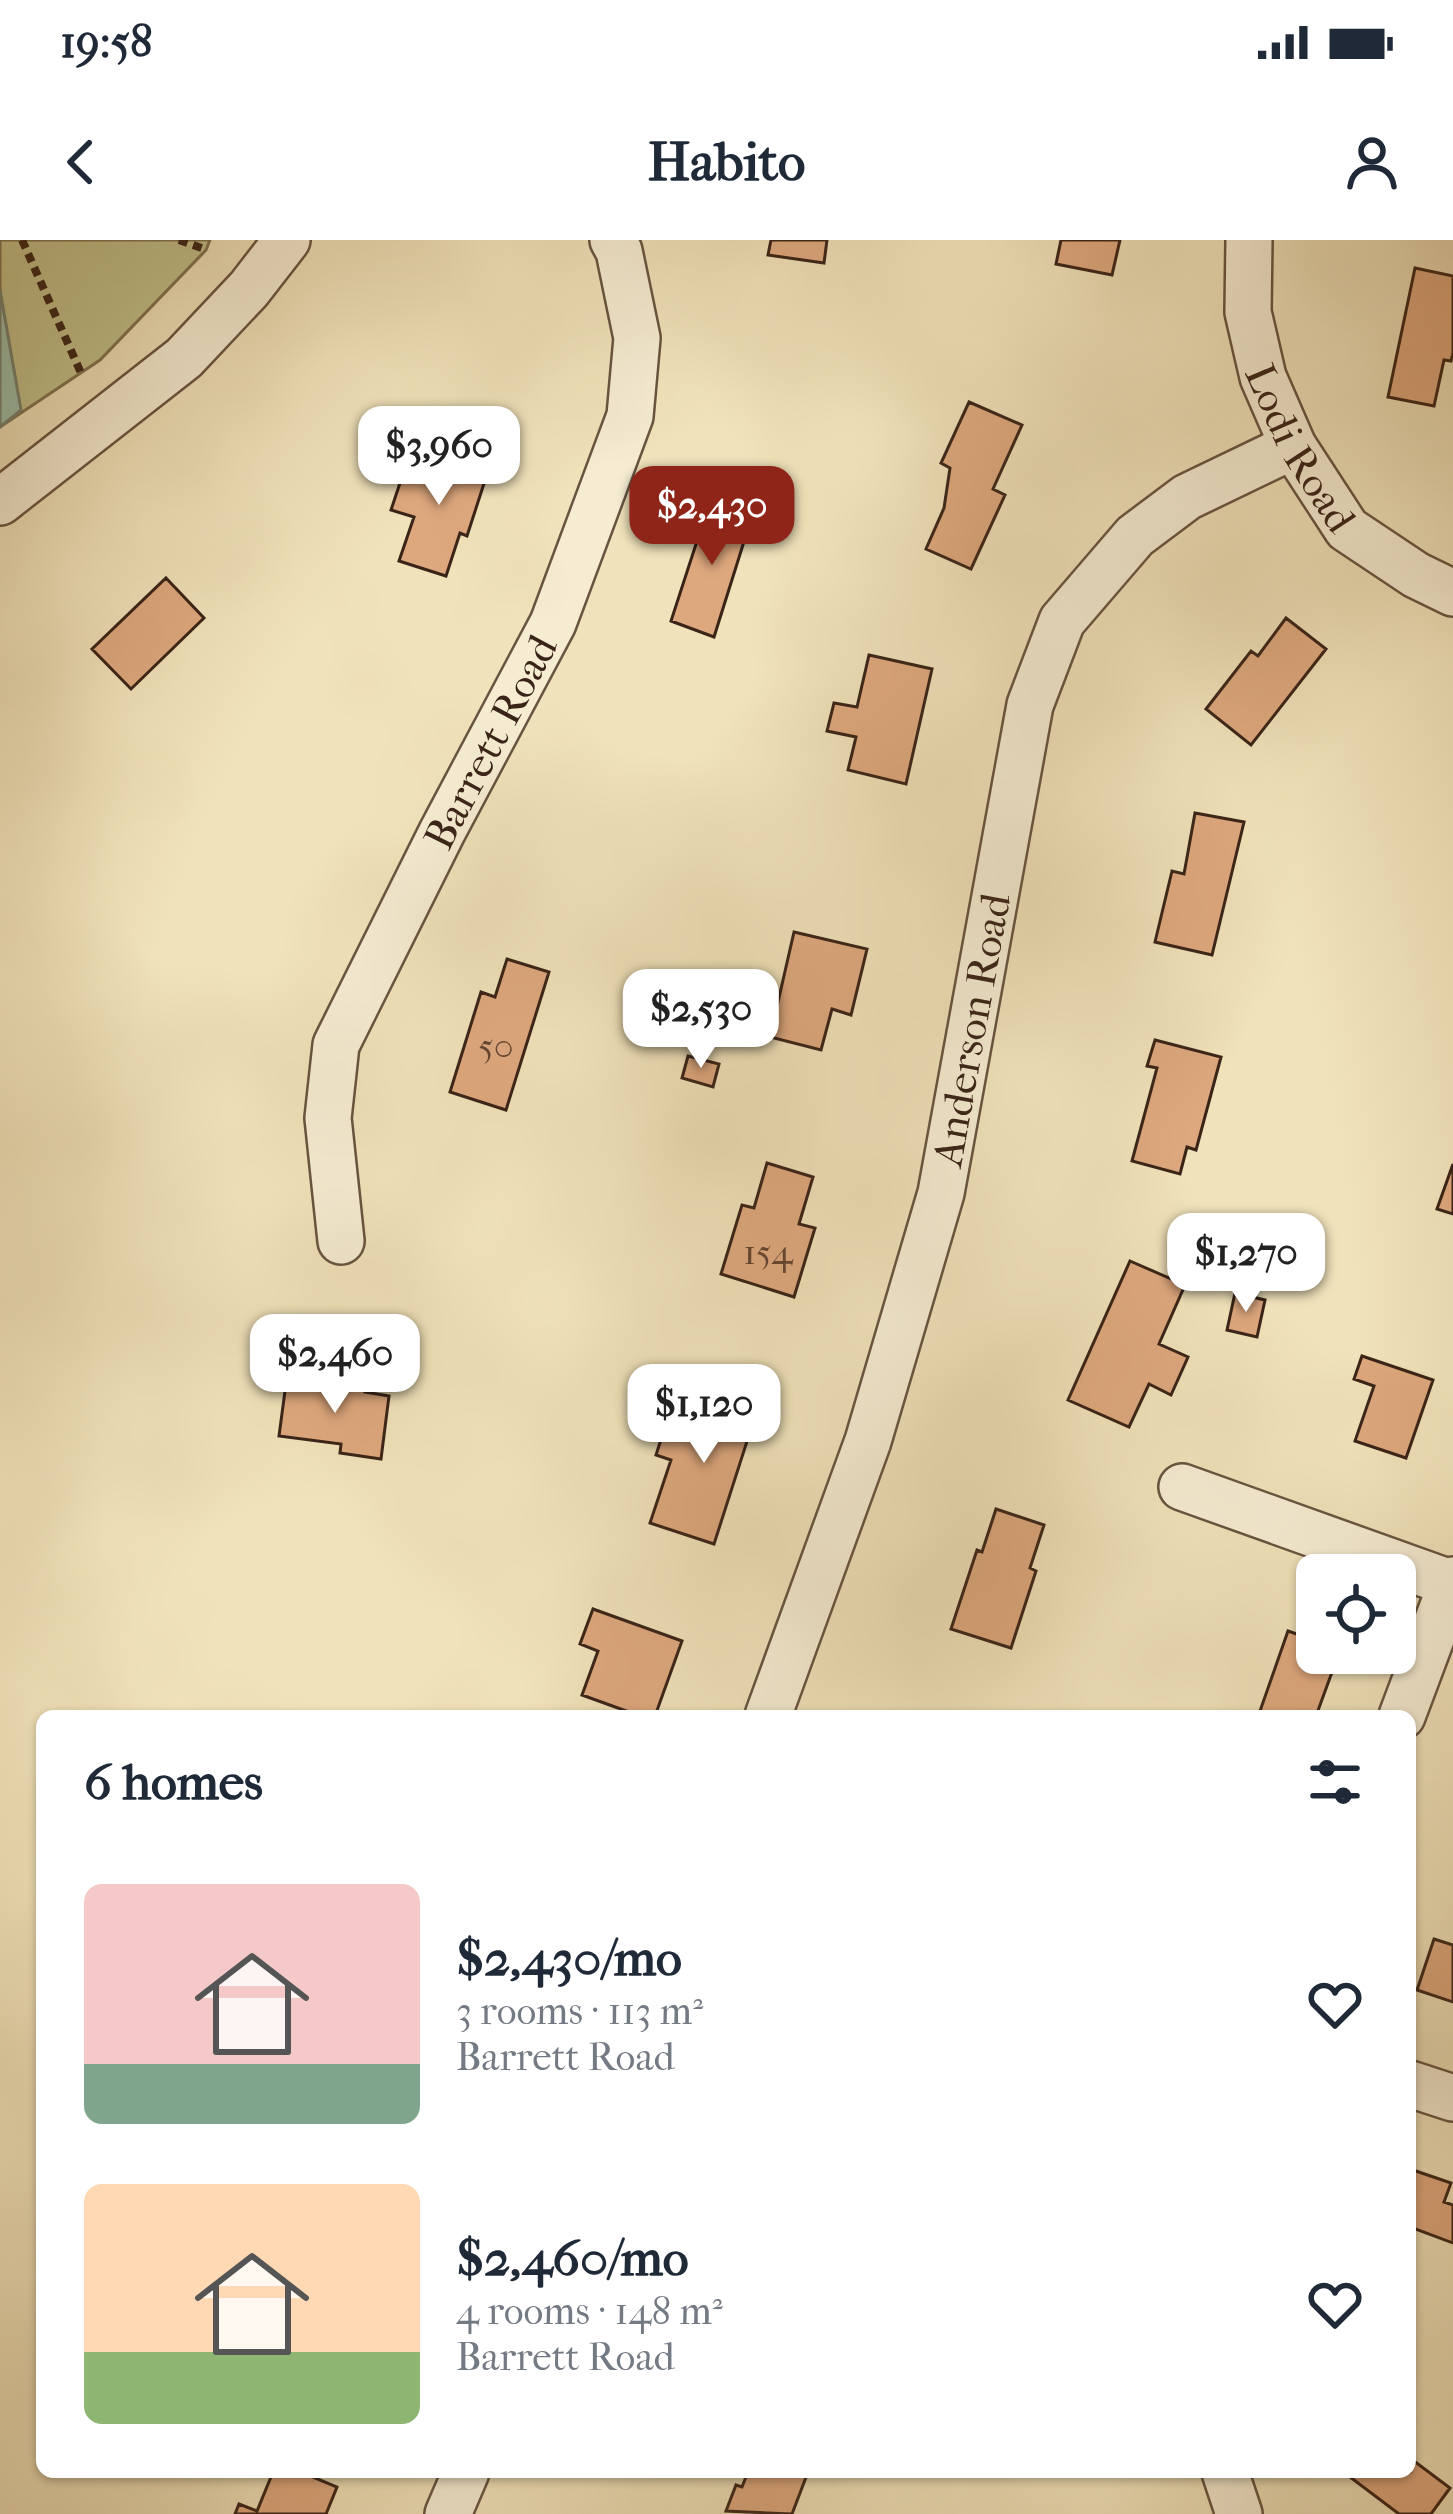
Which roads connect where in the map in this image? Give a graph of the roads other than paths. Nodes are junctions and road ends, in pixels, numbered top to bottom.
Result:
1 (286, 240) edge
2 (613, 240) edge
3 (1250, 240) edge
4 (1293, 446) junction
5 (0, 502) edge
6 (1453, 593) edge
7 (340, 1241) dead end
8 (1182, 1487) dead end
9 (1452, 1582) edge
10 (770, 1710) edge
11 (1404, 1710) edge
12 (1416, 2086) edge
13 (1453, 2098) edge
14 (463, 2478) edge
15 (448, 2514) edge

1 - 5 street
2 - 7 street, Barrett Road
3 - 4 street, Lodi Road
4 - 6 street, Lodi Road
4 - 10 street, Anderson Road
8 - 9 street
9 - 11 street
12 - 13 street
14 - 15 street

